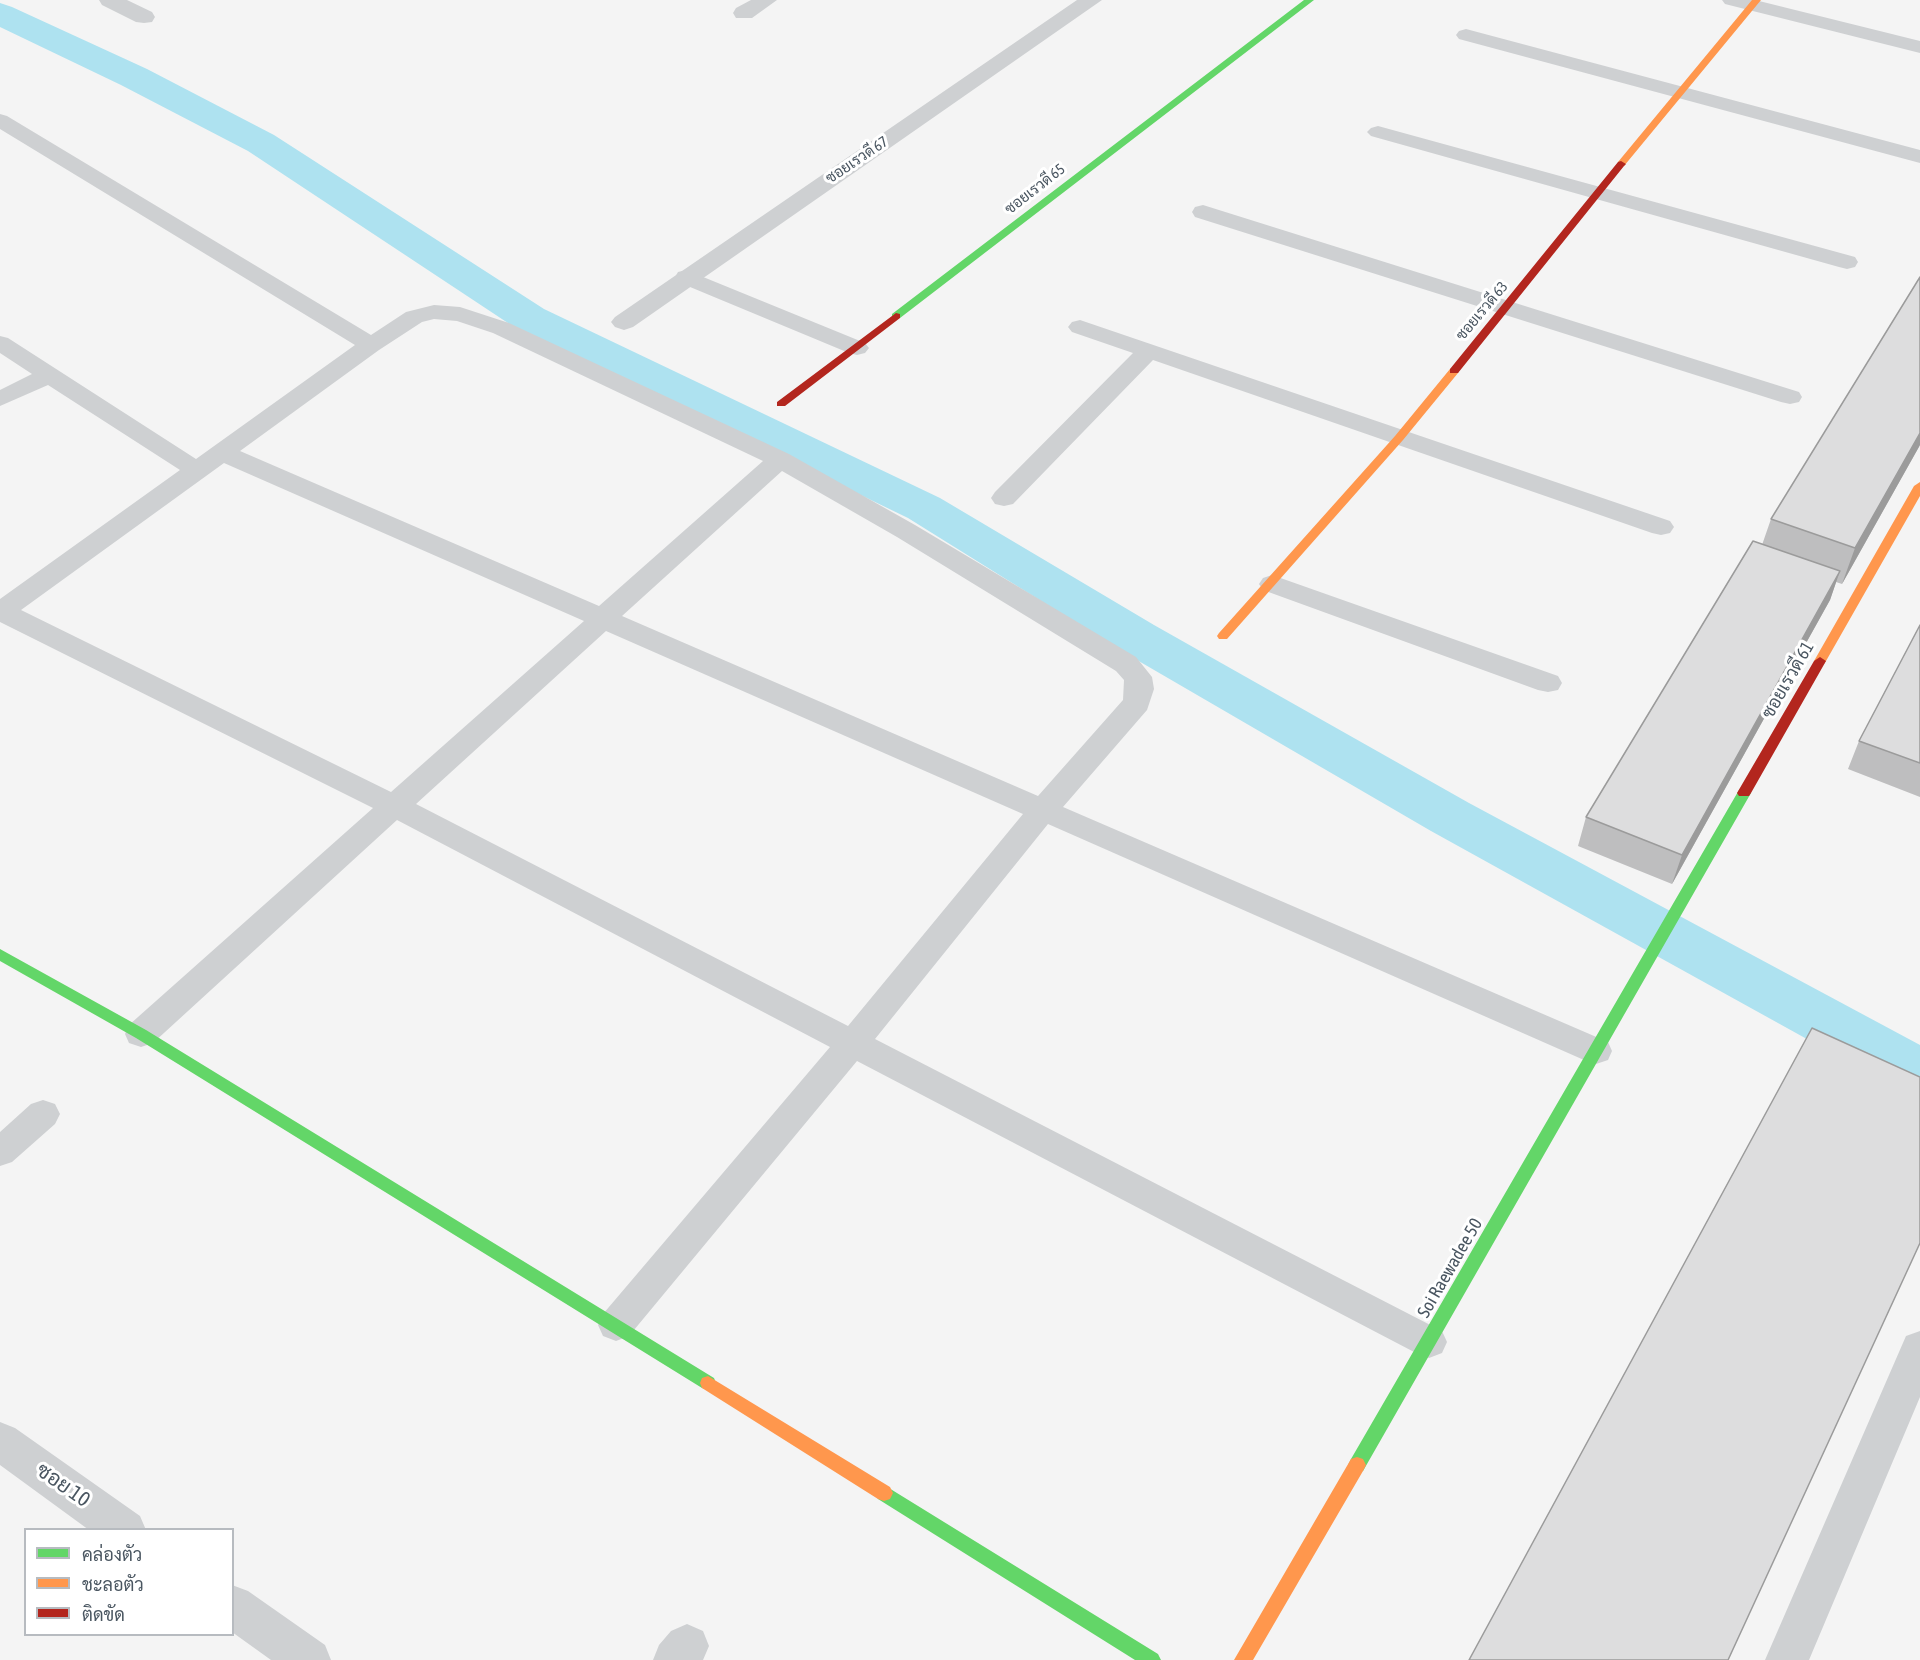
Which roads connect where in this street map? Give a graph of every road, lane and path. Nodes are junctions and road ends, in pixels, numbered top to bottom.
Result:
1 (110, 0) edge
2 (766, 0) edge
3 (1091, 0) edge
4 (1310, 0) edge
5 (1732, 0) edge
6 (1755, 3) edge
7 (744, 13) dead end
8 (144, 18) dead end
9 (1466, 35) dead end
10 (1920, 47) edge
11 (1680, 92) junction
12 (0, 120) edge
13 (1378, 132) dead end
14 (1920, 157) edge
15 (1600, 194) junction
16 (1203, 212) dead end
17 (1847, 262) dead end
18 (686, 278) junction
19 (1508, 307) junction
20 (624, 322) dead end
21 (1080, 327) dead end
22 (0, 343) edge
23 (371, 345) junction
24 (857, 348) junction
25 (1148, 351) junction
26 (48, 376) junction
27 (1790, 397) dead end
28 (0, 399) edge
29 (781, 404) dead end
30 (1399, 438) junction
31 (223, 453) junction
32 (780, 459) junction
33 (198, 471) junction
34 (1920, 486) edge
35 (1004, 498) dead end
36 (1661, 527) dead end
37 (1272, 584) junction
38 (1, 612) edge
39 (602, 617) junction
40 (1223, 636) dead end
41 (1548, 683) dead end
42 (393, 805) junction
43 (1042, 811) junction
44 (1687, 892) joint
45 (0, 954) edge
46 (141, 1034) junction
47 (853, 1043) junction
48 (1596, 1051) junction
49 (43, 1114) dead end
50 (0, 1152) edge
51 (615, 1325) junction
52 (1429, 1342) junction
53 (1920, 1349) edge
54 (0, 1441) edge
55 (122, 1528) edge
56 (234, 1607) edge
57 (309, 1660) edge
58 (1152, 1660) edge
59 (1243, 1660) edge
60 (1787, 1660) edge

1 - 8 street
2 - 7 street
3 - 18 street, ซอยเรวดี 67
4 - 24 street, ซอยเรวดี 65
5 - 6 lane
6 - 10 lane
6 - 11 street, ซอยเรวดี 63
9 - 11 lane
11 - 14 lane
11 - 15 street, ซอยเรวดี 63
12 - 23 lane
13 - 15 lane
15 - 17 lane
15 - 19 street, ซอยเรวดี 63
16 - 19 lane
18 - 20 street, ซอยเรวดี 67
18 - 24 lane
19 - 27 lane
19 - 30 street, ซอยเรวดี 63
21 - 25 lane
22 - 26 lane
23 - 31 lane
23 - 32 lane
24 - 29 street, ซอยเรวดี 65
25 - 30 lane
25 - 35 lane
26 - 28 lane
26 - 33 lane
30 - 36 lane
30 - 37 street, ซอยเรวดี 63
31 - 33 lane
31 - 39 lane
32 - 39 lane
32 - 43 lane
33 - 38 lane
34 - 44 street, ซอยเรวดี 61
37 - 40 street, ซอยเรวดี 63
37 - 41 lane
38 - 42 lane
39 - 42 lane
39 - 43 lane
42 - 46 lane
42 - 47 lane
43 - 47 lane
43 - 48 lane
44 - 48 street, Soi Raewadee 50
45 - 46 street
46 - 51 street
47 - 51 lane
47 - 52 lane
48 - 52 street, Soi Raewadee 50
49 - 50 lane
51 - 58 street
52 - 59 street, Soi Raewadee 50
53 - 60 street
54 - 55 street, ซอย 10
56 - 57 street

